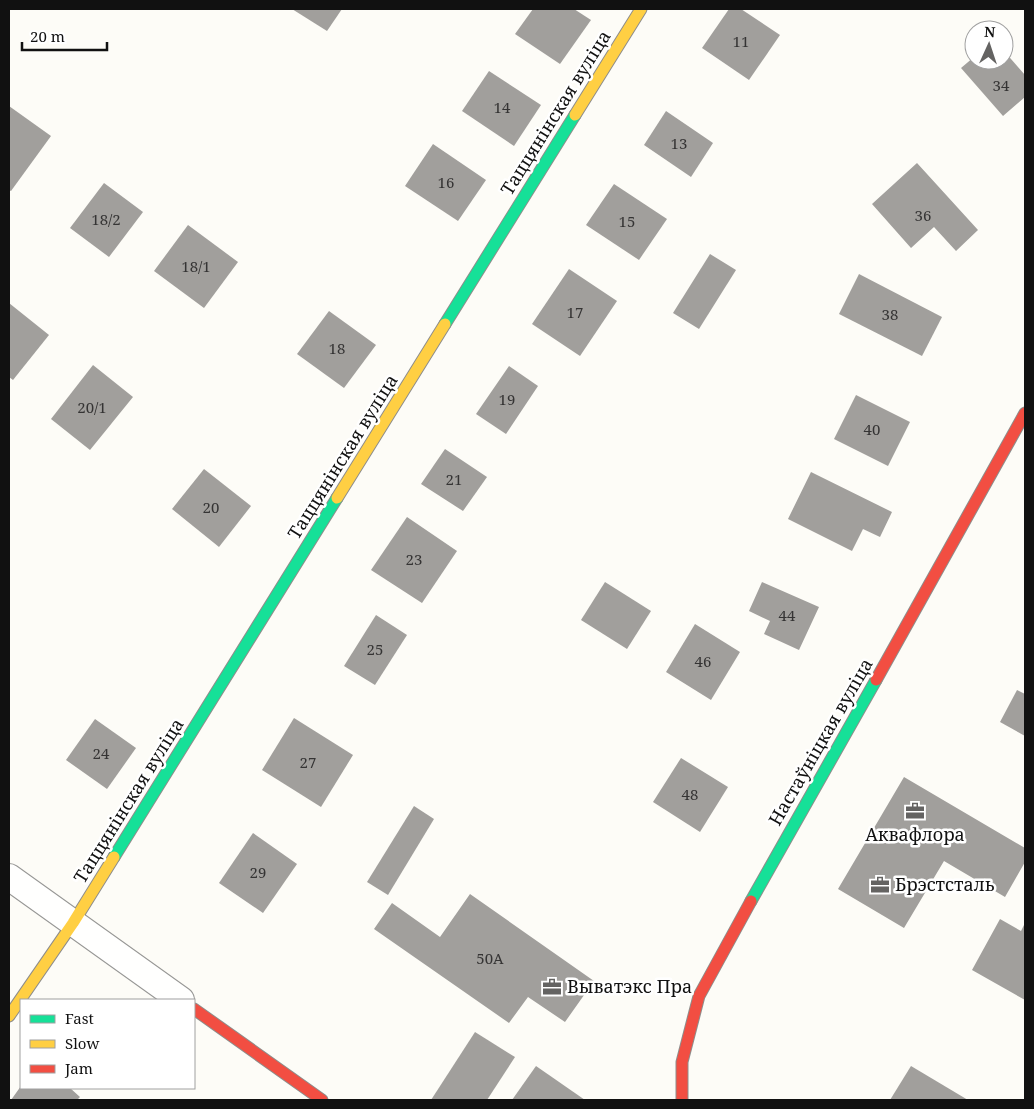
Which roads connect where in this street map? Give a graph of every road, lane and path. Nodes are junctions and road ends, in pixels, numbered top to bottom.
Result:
1 (641, 9) edge
2 (1025, 413) edge
3 (9, 877) edge
4 (73, 923) junction
5 (21, 999) edge
6 (180, 999) edge
7 (20, 1000) edge
8 (195, 1010) edge
9 (9, 1016) edge
10 (322, 1100) edge
11 (682, 1100) edge

1 - 4 street, Таццянінская вуліца
2 - 11 street, Настаўніцкая вуліца
3 - 4 street
4 - 5 street, Таццянінская вуліца
4 - 6 street
7 - 9 street, Таццянінская вуліца
8 - 10 street

